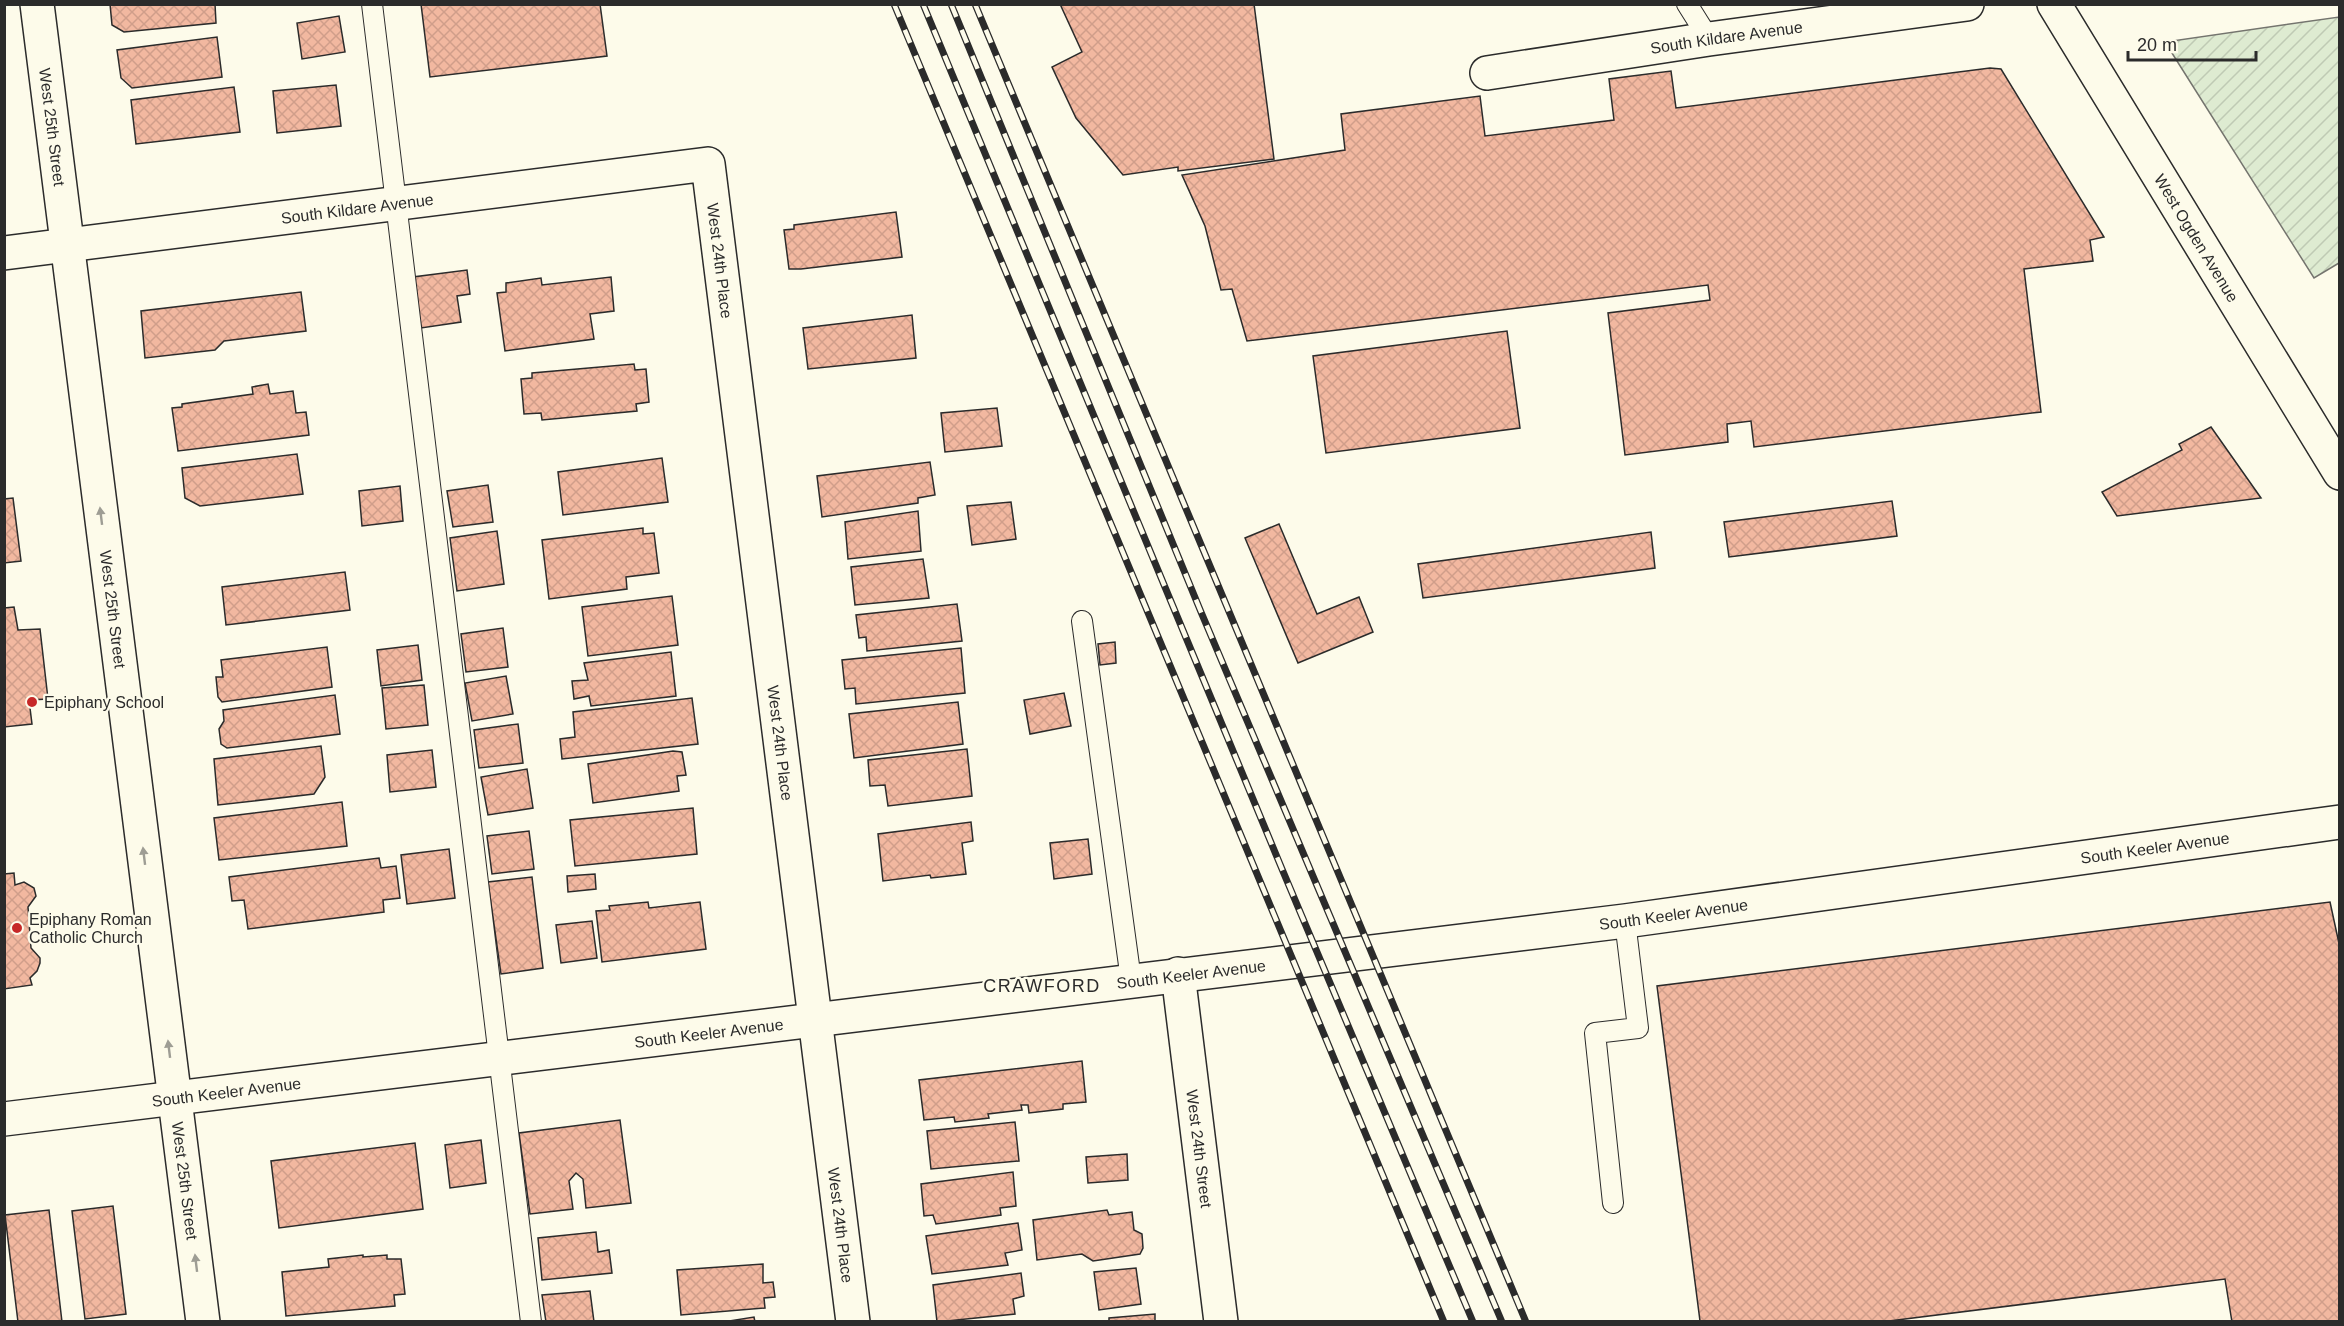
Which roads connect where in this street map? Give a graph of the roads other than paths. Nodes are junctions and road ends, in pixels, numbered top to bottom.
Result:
1 (37, 4) edge
2 (372, 4) edge
3 (1687, 4) edge
4 (1967, 4) edge
5 (2054, 4) edge
6 (1709, 39) junction
7 (1487, 73) dead end
8 (708, 164) joint
9 (396, 203) junction
10 (67, 245) junction
11 (4, 253) edge
12 (2340, 473) edge
13 (1082, 621) dead end
14 (2340, 822) edge
15 (1626, 921) junction
16 (1178, 974) junction
17 (1131, 980) junction
18 (815, 1021) junction
19 (500, 1060) junction
20 (175, 1098) junction
21 (4, 1119) edge
22 (1612, 1203) dead end
23 (203, 1322) edge
24 (531, 1322) edge
25 (853, 1322) edge
26 (1221, 1322) edge

1 - 10 street, West 25th Street
2 - 9 lane
3 - 6 lane
4 - 6 street, South Kildare Avenue
5 - 12 street, West Ogden Avenue
6 - 7 street, South Kildare Avenue
8 - 9 street, South Kildare Avenue
8 - 18 street, West 24th Place
9 - 10 street, South Kildare Avenue
9 - 19 lane
10 - 11 street, South Kildare Avenue
20 -> 10 street, West 25th Street
13 - 17 lane
14 - 15 street, South Keeler Avenue
15 - 16 street, South Keeler Avenue
15 - 22 lane
16 - 17 street, South Keeler Avenue
16 - 26 street, West 24th Street
17 - 18 street, South Keeler Avenue
18 - 19 street, South Keeler Avenue
18 - 25 street, West 24th Place
19 - 20 street, South Keeler Avenue
19 - 24 lane
20 - 21 street, South Keeler Avenue
23 -> 20 street, West 25th Street

